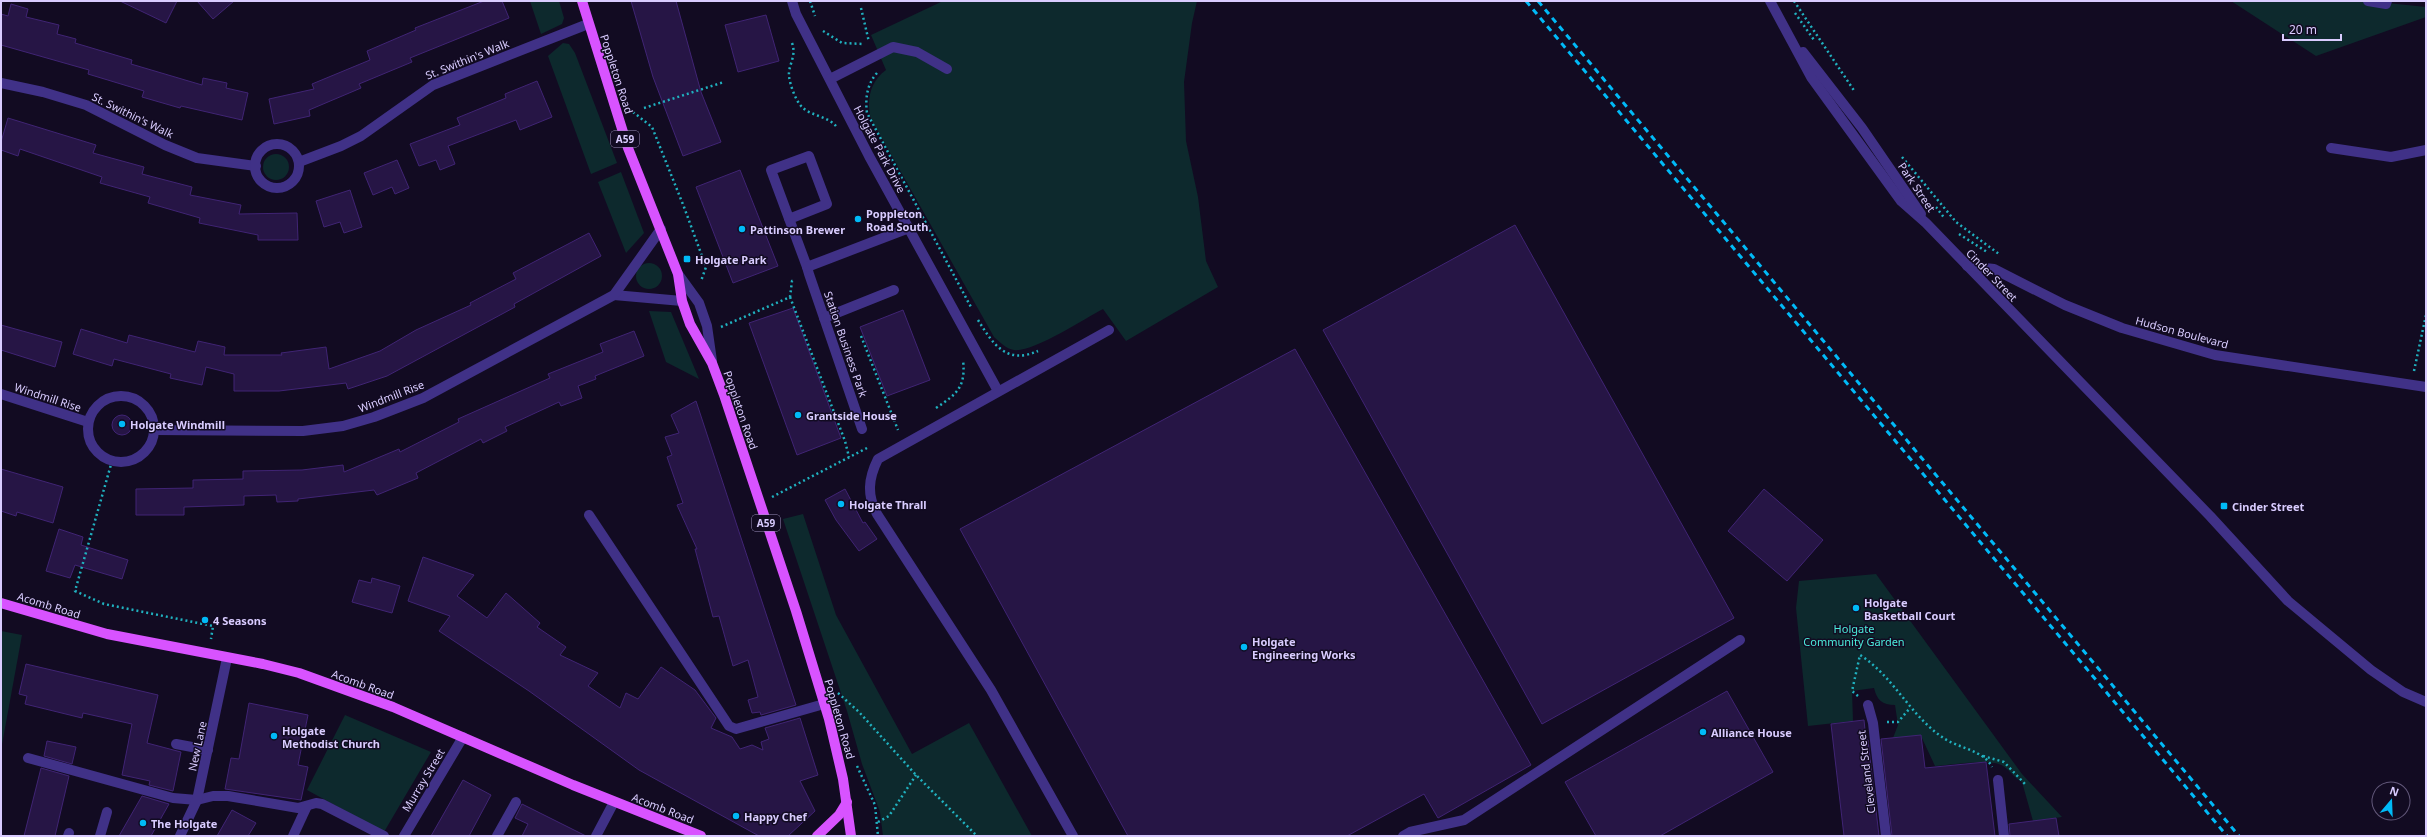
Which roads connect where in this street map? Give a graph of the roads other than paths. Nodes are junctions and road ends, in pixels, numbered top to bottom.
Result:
1 (582, 1) edge
2 (792, 1) edge
3 (1770, 1) edge
4 (2368, 1) edge
5 (2387, 1) edge
6 (588, 24) junction
7 (946, 69) dead end
8 (830, 79) junction
9 (1, 83) edge
10 (2330, 148) dead end
11 (2426, 150) edge
12 (299, 162) junction
13 (256, 166) junction
14 (789, 219) junction
15 (1926, 223) joint
16 (909, 228) junction
17 (661, 229) junction
18 (1967, 266) junction
19 (808, 270) junction
20 (678, 274) junction
21 (894, 290) dead end
22 (614, 295) junction
23 (682, 301) junction
24 (824, 318) junction
25 (1108, 330) dead end
26 (712, 364) junction
27 (2426, 387) edge
28 (998, 391) junction
29 (1, 394) edge
30 (88, 422) junction
31 (862, 429) dead end
32 (154, 430) junction
33 (589, 515) dead end
34 (1, 603) edge
35 (1740, 640) dead end
36 (227, 658) junction
37 (2426, 702) edge
38 (824, 704) junction
39 (1868, 705) road end
40 (463, 737) junction
41 (176, 744) dead end
42 (208, 750) junction
43 (28, 758) dead end
44 (1998, 780) road end
45 (197, 800) junction
46 (516, 802) dead end
47 (614, 802) junction
48 (847, 802) junction
49 (307, 806) junction
50 (107, 812) dead end
51 (100, 836) edge
52 (180, 836) edge
53 (293, 836) edge
54 (384, 836) edge
55 (404, 836) edge
56 (497, 836) edge
57 (596, 836) edge
58 (701, 836) edge
59 (817, 836) edge
60 (851, 836) edge
61 (1073, 836) edge
62 (1403, 836) edge
63 (1886, 836) edge
64 (2004, 836) edge

1 - 6 main road, Poppleton Road / A59
2 - 8 street, Holgate Park Drive
3 - 15 street, Park Street
4 - 5 street
6 - 12 street, St. Swithin's Walk
6 - 17 main road, Poppleton Road / A59
7 - 8 street
8 - 16 street, Holgate Park Drive
9 - 13 street, St. Swithin's Walk
10 - 11 street
12 - 13 street
12 - 13 street
14 - 14 street, Station Business Park
14 - 19 street, Station Business Park
15 - 18 street, Cinder Street
16 - 19 street
16 - 28 street, Holgate Park Drive
17 - 20 main road, Poppleton Road / A59
17 - 22 street, Windmill Rise
18 - 27 street, Hudson Boulevard
18 - 37 street, Cinder Street
19 - 24 street, Station Business Park
20 - 23 main road, Poppleton Road / A59
20 - 26 street
21 - 24 street
22 - 23 street
22 - 32 street, Windmill Rise
23 - 26 main road, Poppleton Road / A59
24 - 31 street, Station Business Park
25 - 28 street
26 - 38 main road, Poppleton Road / A59
28 - 61 street
29 - 30 street, Windmill Rise
30 - 32 street, Windmill Rise
30 - 32 street, Windmill Rise
33 - 38 street
34 - 36 main road, Acomb Road
35 - 62 street
36 - 40 main road, Acomb Road
36 - 42 street, New Lane
38 - 48 main road, Poppleton Road / A59
39 - 63 street, Cleveland Street
40 - 47 main road, Acomb Road
40 - 55 street, Murray Street
41 - 42 street
42 - 45 street, New Lane
43 - 45 street
44 - 64 street
45 - 49 street
45 - 52 street, New Lane
46 - 56 street
47 - 57 street
47 - 58 main road, Acomb Road
48 - 59 main road
48 - 60 main road, Poppleton Road / A59
49 - 53 street
49 - 54 street
50 - 51 street

